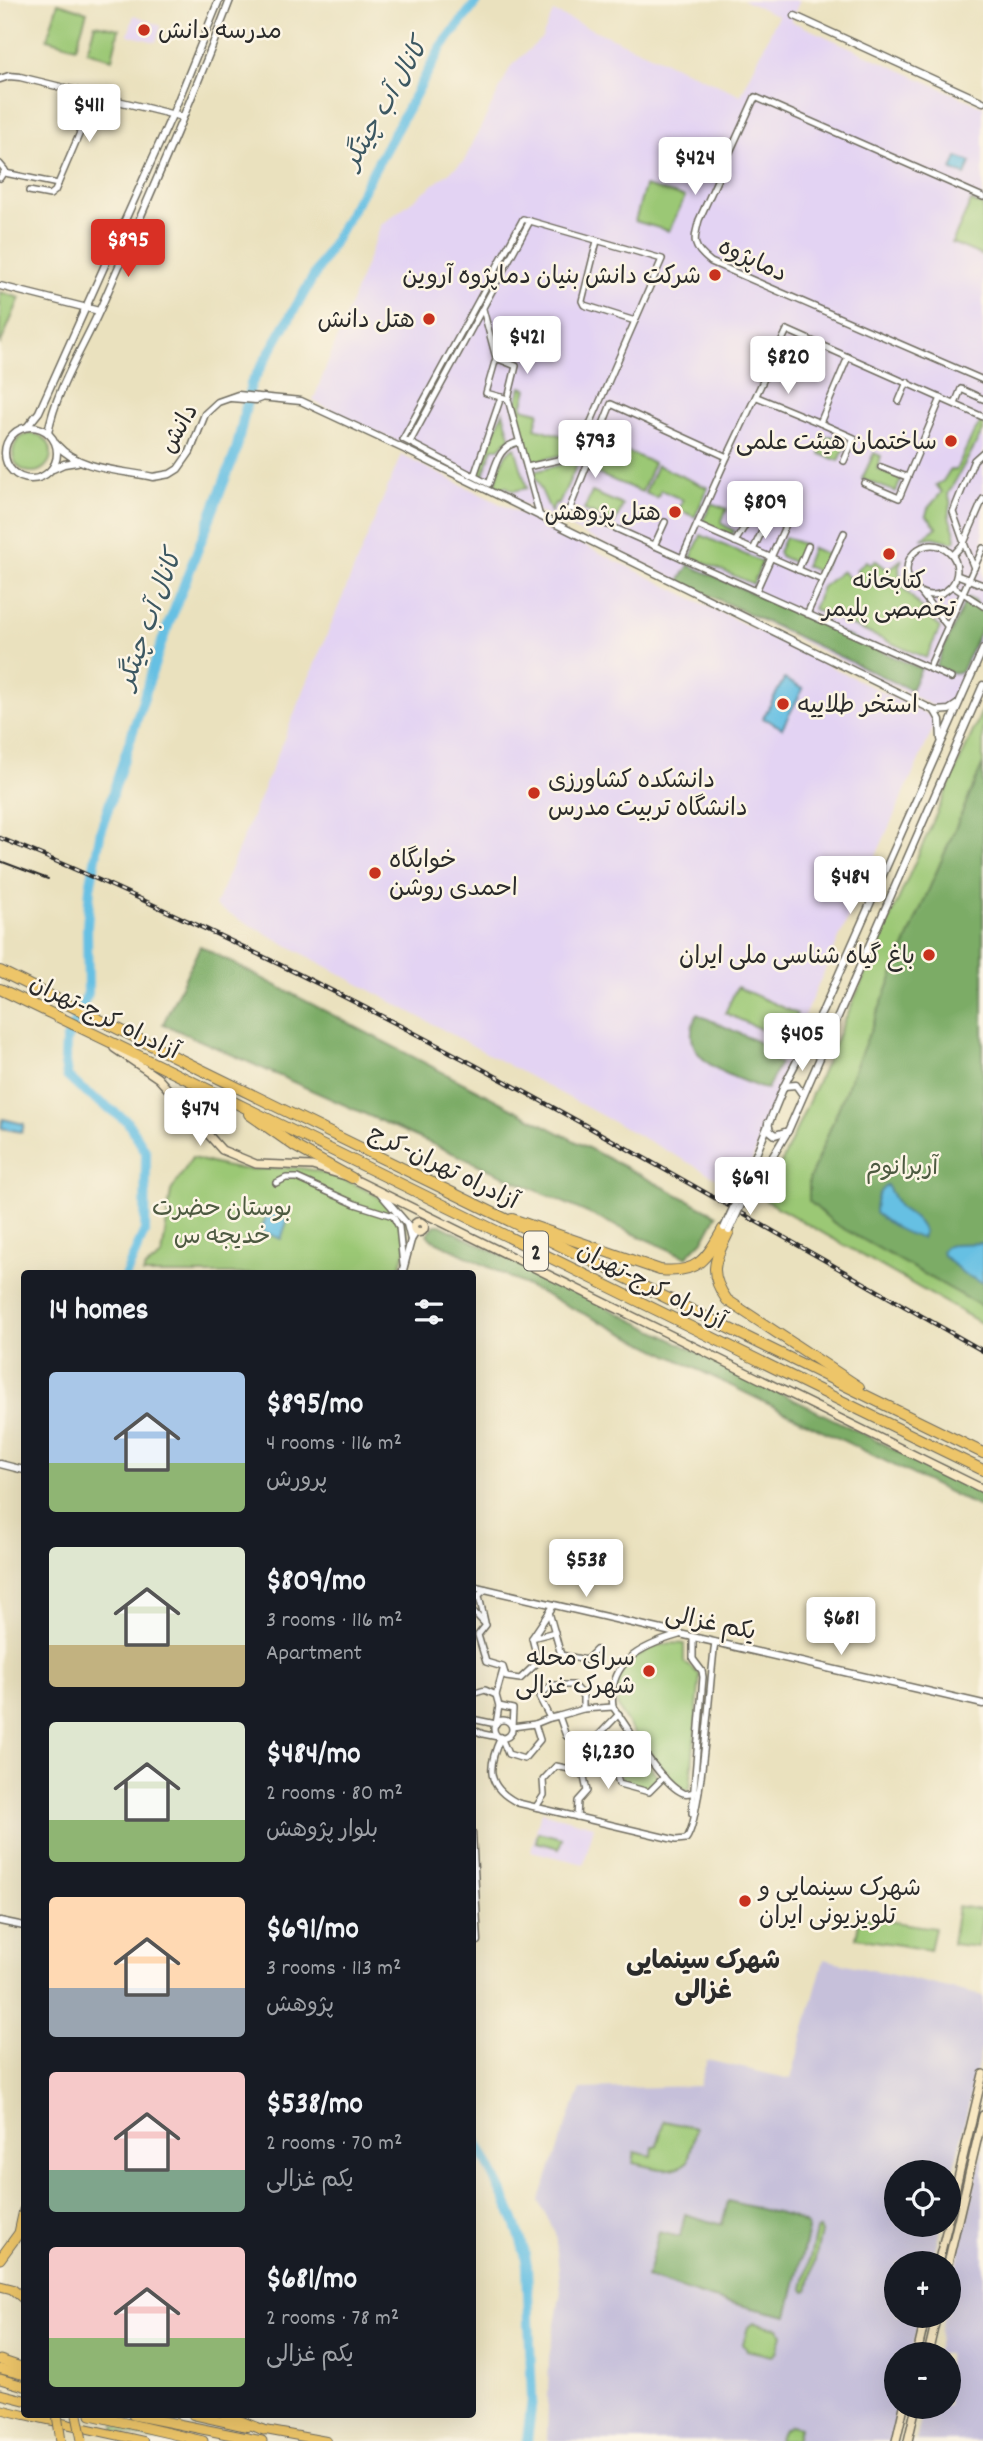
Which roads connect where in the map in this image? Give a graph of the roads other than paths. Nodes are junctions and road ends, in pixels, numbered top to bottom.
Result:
1 (219, 0) edge
2 (230, 0) edge
3 (795, 16) dead end
4 (0, 79) edge
5 (96, 94) junction
6 (983, 102) edge
7 (173, 113) junction
8 (183, 117) junction
9 (0, 164) edge
10 (2, 176) edge
11 (58, 184) junction
12 (29, 191) dead end
13 (983, 197) edge
14 (530, 221) junction
15 (597, 241) junction
16 (0, 286) edge
17 (85, 307) junction
18 (483, 309) junction
19 (99, 311) junction
20 (635, 321) junction
21 (848, 357) junction
22 (496, 358) junction
23 (983, 380) edge
24 (907, 382) junction
25 (757, 397) junction
26 (505, 398) junction
27 (941, 398) junction
28 (983, 399) edge
29 (899, 401) dead end
30 (955, 404) junction
31 (983, 417) edge
32 (820, 423) junction
33 (27, 427) junction
34 (48, 433) junction
35 (0, 436) edge
36 (10, 438) junction
37 (410, 442) junction
38 (520, 442) junction
39 (57, 445) junction
40 (983, 452) edge
41 (727, 457) junction
42 (3, 459) edge
43 (77, 461) junction
44 (844, 461) dead end
45 (527, 467) junction
46 (881, 467) dead end
47 (53, 469) junction
48 (474, 476) junction
49 (907, 477) junction
50 (864, 483) dead end
51 (762, 498) dead end
52 (983, 499) edge
53 (570, 508) junction
54 (791, 513) dead end
55 (540, 517) junction
56 (665, 522) dead end
57 (552, 523) junction
58 (697, 525) junction
59 (764, 527) dead end
60 (844, 533) dead end
61 (735, 542) junction
62 (964, 543) junction
63 (654, 546) junction
64 (808, 546) dead end
65 (983, 548) edge
66 (753, 550) junction
67 (953, 555) junction
68 (682, 558) junction
69 (771, 558) junction
70 (974, 568) junction
71 (798, 570) junction
72 (957, 575) junction
73 (822, 580) junction
74 (969, 580) junction
75 (983, 585) edge
76 (952, 586) junction
77 (756, 591) junction
78 (964, 592) junction
79 (922, 594) junction
80 (983, 606) edge
81 (807, 614) junction
82 (948, 627) junction
83 (983, 649) edge
84 (929, 668) junction
85 (951, 678) dead end
86 (983, 685) edge
87 (958, 704) junction
88 (935, 711) junction
89 (941, 743) junction
90 (0, 971) edge
91 (0, 989) edge
92 (90, 1032) junction
93 (784, 1086) junction
94 (803, 1095) junction
95 (225, 1098) junction
96 (768, 1123) junction
97 (788, 1131) junction
98 (352, 1178) junction
99 (276, 1182) dead end
100 (744, 1191) junction
101 (380, 1192) junction
102 (417, 1210) junction
103 (496, 1215) junction
104 (431, 1217) junction
105 (421, 1223) junction
106 (726, 1230) junction
107 (416, 1232) joint
108 (411, 1240) junction
109 (402, 1270) edge
110 (403, 1270) edge
111 (889, 1406) junction
112 (983, 1453) edge
113 (0, 1464) edge
114 (21, 1469) edge
115 (983, 1470) edge
116 (983, 1489) edge
117 (476, 1587) edge
118 (486, 1589) junction
119 (479, 1596) junction
120 (476, 1598) edge
121 (554, 1605) junction
122 (550, 1612) junction
123 (476, 1614) edge
124 (486, 1625) junction
125 (555, 1632) junction
126 (678, 1635) junction
127 (532, 1638) junction
128 (693, 1638) junction
129 (715, 1642) junction
130 (596, 1650) dead end
131 (712, 1662) junction
132 (697, 1665) junction
133 (503, 1667) junction
134 (476, 1692) edge
135 (496, 1695) junction
136 (704, 1700) junction
137 (983, 1704) edge
138 (499, 1706) junction
139 (613, 1707) junction
140 (583, 1709) junction
141 (618, 1714) junction
142 (559, 1716) junction
143 (550, 1718) junction
144 (476, 1720) edge
145 (496, 1724) junction
146 (534, 1724) junction
147 (512, 1727) junction
148 (476, 1732) edge
149 (483, 1734) junction
150 (634, 1736) junction
151 (501, 1737) junction
152 (664, 1777) junction
153 (696, 1791) junction
154 (536, 1807) junction
155 (577, 1817) junction
156 (476, 1905) edge
157 (0, 1921) edge
158 (21, 1925) edge
159 (478, 1941) dead end
160 (983, 2074) edge
161 (983, 2115) edge
162 (961, 2167) edge
163 (21, 2224) edge
164 (951, 2251) edge
165 (0, 2259) edge
166 (0, 2286) edge
167 (21, 2296) edge
168 (0, 2360) edge
169 (21, 2367) edge
170 (0, 2369) edge
171 (21, 2374) edge
172 (0, 2379) edge
173 (21, 2385) edge
174 (0, 2394) edge
175 (21, 2399) edge
176 (0, 2409) edge
177 (21, 2414) edge
178 (39, 2418) edge
179 (57, 2418) edge
180 (78, 2418) edge
181 (104, 2418) edge
182 (148, 2418) edge
183 (207, 2418) edge
184 (233, 2418) edge
185 (901, 2419) edge
186 (913, 2419) edge
187 (264, 2430) junction
188 (83, 2440) edge
189 (61, 2441) edge
190 (143, 2441) edge
191 (204, 2441) edge
192 (262, 2441) edge
193 (326, 2441) edge
194 (896, 2441) edge
195 (908, 2441) edge

1 - 7 street
2 - 8 street
3 - 6 street
4 - 5 street
5 - 7 street
5 - 11 street
7 - 8 street
7 - 17 street
8 - 19 street
9 - 10 street
10 - 11 street
11 - 12 street
13 - 23 street, دماپژوه
14 - 15 street
14 - 18 street
14 - 37 street
15 - 20 street
15 - 20 street
16 - 17 street
17 - 19 street
17 - 33 street
18 - 22 street
18 - 37 street
19 - 34 street
20 - 45 street
21 - 24 street
21 - 25 street
21 - 32 street
22 - 26 street
22 - 26 street
24 - 27 street
24 - 29 street
25 - 32 street
25 - 41 street
26 - 38 street
26 - 48 street
27 - 30 street
27 - 49 street
28 - 30 street
30 - 31 street
32 - 44 street
33 - 34 street
33 - 36 street
34 - 39 street
35 - 36 street
36 - 42 street
37 - 48 street
38 - 45 street
38 - 48 street
39 - 43 street
39 - 47 street
40 - 62 street
41 - 53 street
41 - 58 street
42 - 47 street
43 - 47 street
43 - 55 street, دانش
45 - 55 street
46 - 49 street
49 - 50 street
51 - 61 street
52 - 62 street
53 - 57 street
53 - 63 street
54 - 69 street
55 - 57 street
56 - 63 street
57 - 88 street
58 - 61 street
58 - 68 street
59 - 66 street
60 - 73 street
61 - 66 street
62 - 67 street
62 - 70 street
63 - 68 street
64 - 71 street
65 - 70 street
66 - 69 street
67 - 72 street
67 - 79 street
68 - 77 street
69 - 71 street
69 - 77 street
70 - 74 street
71 - 73 street
72 - 74 street
72 - 76 street
73 - 81 street
74 - 75 street
74 - 78 street
76 - 78 street
76 - 79 street
77 - 81 street
78 - 80 street
78 - 82 street
79 - 82 street
81 - 84 street
82 - 84 street
83 - 87 street
84 - 85 street
86 - 94 street
87 - 88 street
87 - 89 street
88 - 89 street
89 - 93 street
90 - 103 highway, آزادراه تهران-کرج / 2
91 - 92 highway, آزادراه کرج-تهران / 2
92 - 95 highway, آزادراه کرج-تهران / 2
92 - 98 main road
93 - 94 street
93 - 96 street
94 - 97 street
95 - 98 highway
95 - 115 highway, آزادراه کرج-تهران / 2
96 - 97 street
96 - 100 street
97 - 100 street
98 - 101 main road
99 - 109 street
100 - 106 street, bridge
101 - 102 main road
101 - 108 street
102 - 104 main road
102 - 105 main road
103 - 106 highway
103 - 111 highway, آزادراه تهران-کرج / 2
104 - 105 main road
104 - 116 main road
105 - 107 main road
106 - 111 highway
107 - 108 street
108 - 110 street
111 - 112 highway, آزادراه تهران-کرج / 2
113 - 114 street
117 - 118 street, یکم غزالی
118 - 119 street
118 - 121 street, یکم غزالی
119 - 120 street
119 - 124 street
121 - 122 street
121 - 126 street, یکم غزالی
122 - 125 street
122 - 127 street
123 - 124 street
124 - 133 street
125 - 127 street
125 - 130 street
126 - 128 street, یکم غزالی
126 - 139 street
127 - 133 street
128 - 129 street, یکم غزالی
128 - 132 street
129 - 131 street
129 - 137 street, یکم غزالی
131 - 132 street
131 - 136 street
132 - 136 street
133 - 135 street
134 - 135 street
135 - 138 street
136 - 153 street
138 - 145 street
138 - 147 street
139 - 140 street
139 - 141 street
140 - 142 street
140 - 143 street
141 - 142 street
141 - 150 street
142 - 143 street
143 - 146 street
144 - 145 street
145 - 147 street
145 - 149 street
145 - 151 street
146 - 147 street
146 - 151 street
147 - 151 street
148 - 149 street
149 - 151 street
150 - 152 street
150 - 152 street
151 - 154 street
152 - 153 street
153 - 155 street
154 - 155 street
154 - 155 street
156 - 159 street
157 - 158 street
160 - 162 main road
161 - 164 main road
163 - 165 highway
166 - 167 highway
168 - 169 highway
170 - 171 main road
172 - 173 highway
174 - 175 highway
176 - 177 main road
178 - 190 main road
179 - 189 highway, bridge
180 - 188 highway, bridge
181 - 191 highway
182 - 192 highway
183 - 187 main road
184 - 187 highway
185 - 194 main road
186 - 195 main road
187 - 193 main road

